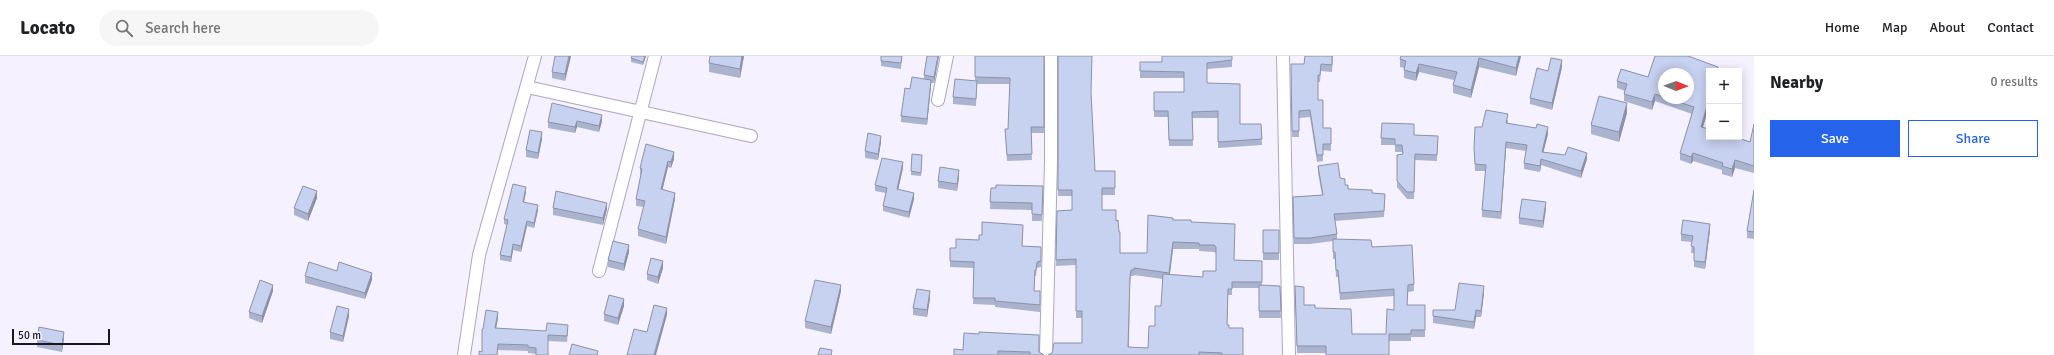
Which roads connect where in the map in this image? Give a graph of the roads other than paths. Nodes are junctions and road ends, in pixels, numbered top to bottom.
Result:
1 (535, 56) edge
2 (654, 56) edge
3 (947, 56) edge
4 (1051, 56) edge
5 (1283, 56) edge
6 (526, 88) junction
7 (938, 100) dead end
8 (640, 112) junction
9 (751, 136) dead end
10 (599, 271) dead end
11 (464, 355) edge
12 (1046, 355) edge
13 (1289, 355) edge

1 - 6 street
2 - 8 street
3 - 7 street
4 - 12 street
5 - 13 street
6 - 8 street
6 - 11 street
8 - 9 street
8 - 10 street

